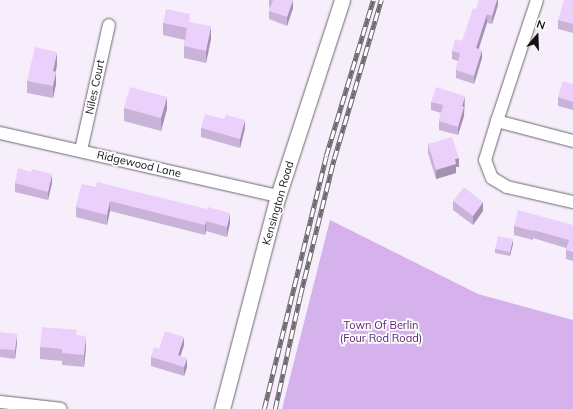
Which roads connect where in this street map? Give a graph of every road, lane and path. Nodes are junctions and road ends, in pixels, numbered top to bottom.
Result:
1 (342, 0) edge
2 (537, 0) edge
3 (109, 25) dead end
4 (497, 121) junction
5 (0, 132) edge
6 (573, 141) edge
7 (81, 150) junction
8 (278, 196) junction
9 (573, 202) edge
10 (0, 402) edge
11 (61, 409) edge
12 (222, 409) edge

1 - 8 street, Kensington Road
2 - 4 street
3 - 7 street, Niles Court
4 - 6 street
4 - 9 street
5 - 7 street, Ridgewood Lane
7 - 8 street, Ridgewood Lane
8 - 12 street, Kensington Road
10 - 11 street

